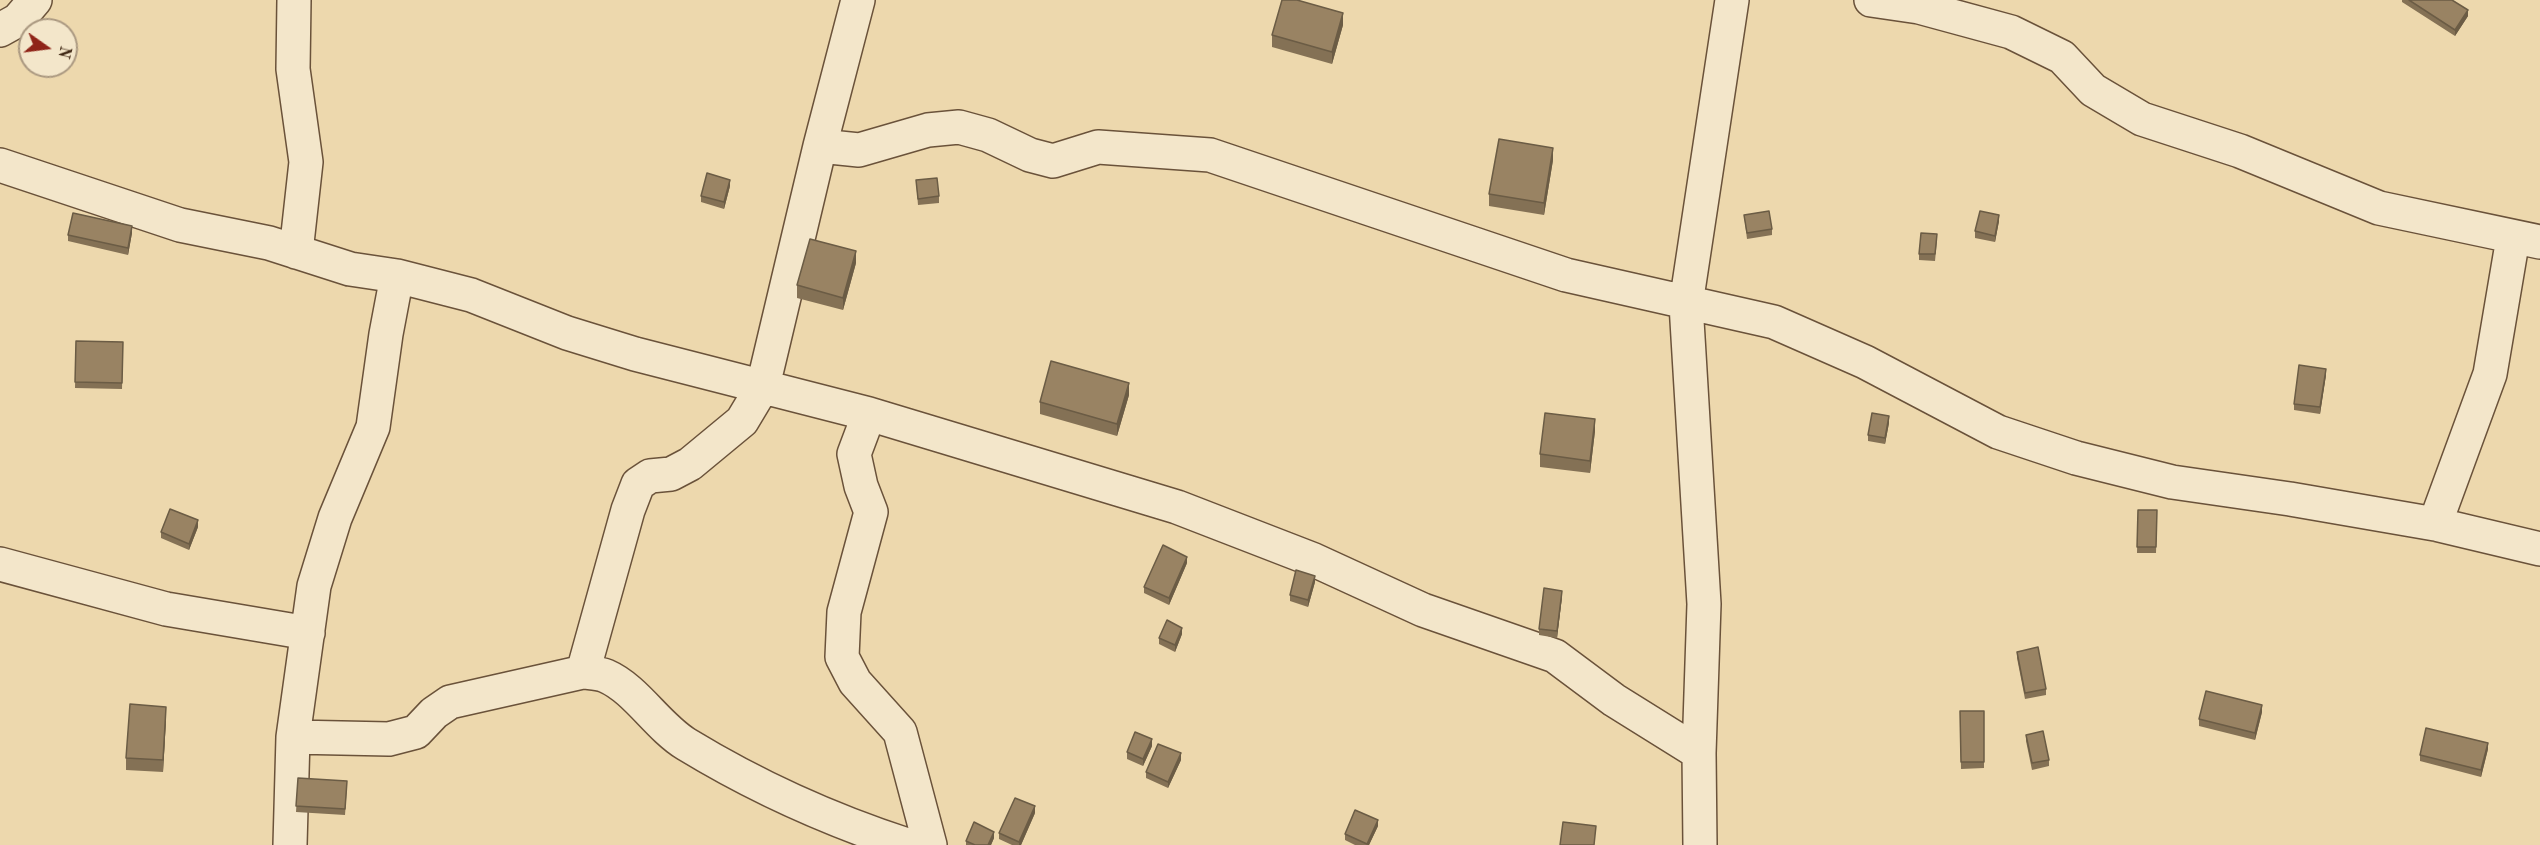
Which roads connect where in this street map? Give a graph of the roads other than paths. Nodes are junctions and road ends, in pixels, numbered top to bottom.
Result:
1 (35, 0) edge
2 (294, 0) edge
3 (858, 0) edge
4 (1732, 0) edge
5 (1871, 0) edge
6 (0, 30) edge
7 (820, 146) junction
8 (0, 165) edge
9 (2527, 240) edge
10 (296, 252) junction
11 (398, 276) junction
12 (1686, 304) junction
13 (763, 386) junction
14 (869, 414) junction
15 (2435, 524) junction
16 (2540, 549) edge
17 (0, 564) edge
18 (308, 633) junction
19 (583, 672) junction
20 (293, 737) junction
21 (1699, 753) junction
22 (290, 845) edge
23 (907, 845) edge
24 (930, 845) edge
25 (1700, 845) edge

1 - 6 street
2 - 10 street
3 - 7 street
4 - 12 street
5 - 9 street
7 - 12 street
7 - 13 street
8 - 10 street
9 - 15 street
10 - 11 street
11 - 13 street
11 - 18 street
12 - 15 street
12 - 21 street
13 - 14 street
13 - 19 street
14 - 21 street
14 - 24 street
15 - 16 street
17 - 18 street
18 - 20 street
19 - 20 street
19 - 23 street
20 - 22 street
21 - 25 street

